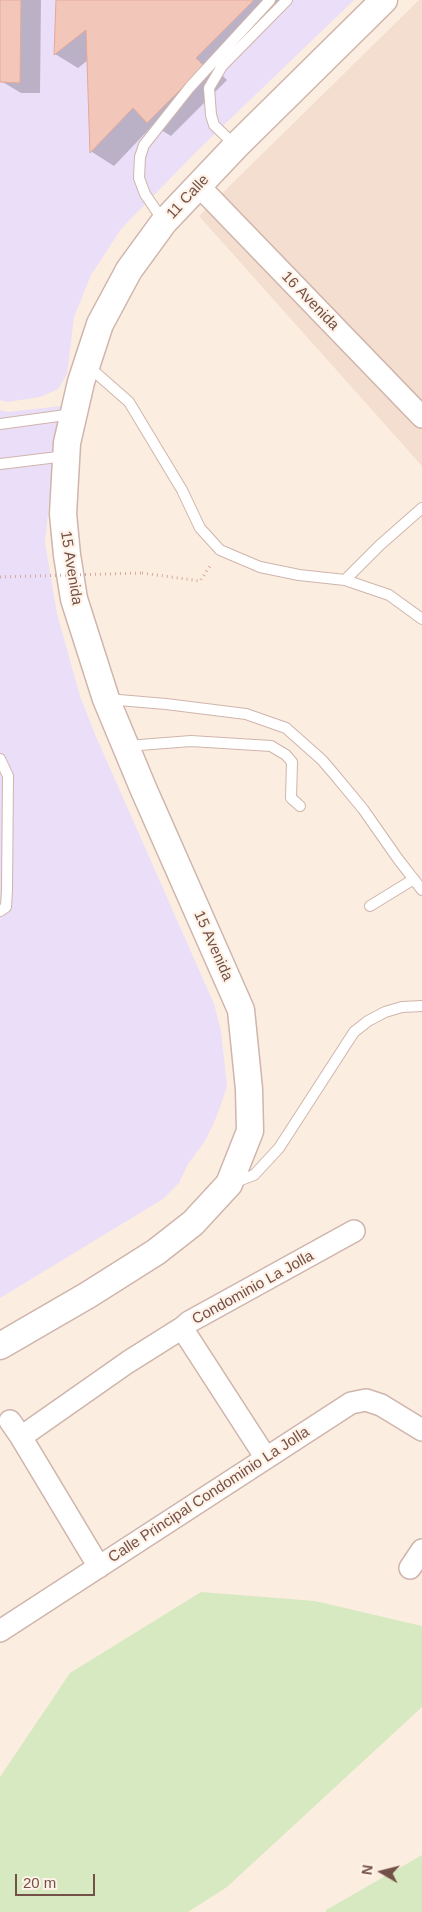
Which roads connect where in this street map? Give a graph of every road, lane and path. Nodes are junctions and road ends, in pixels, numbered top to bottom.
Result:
1 (270, 0) edge
2 (287, 0) edge
3 (384, 0) edge
4 (236, 146) junction
5 (198, 185) junction
6 (164, 222) junction
7 (86, 364) junction
8 (74, 414) junction
9 (422, 417) edge
10 (0, 424) edge
11 (67, 449) junction
12 (0, 464) edge
13 (422, 508) edge
14 (220, 550) junction
15 (0, 577) edge
16 (346, 580) junction
17 (422, 619) edge
18 (106, 699) junction
19 (126, 746) junction
20 (0, 759) edge
21 (300, 806) dead end
22 (414, 879) junction
23 (422, 890) edge
24 (370, 906) dead end
25 (0, 911) edge
26 (422, 1006) edge
27 (229, 1184) junction
28 (354, 1231) dead end
29 (182, 1328) junction
30 (0, 1346) edge
31 (422, 1430) edge
32 (266, 1458) junction
33 (422, 1550) edge
34 (99, 1567) junction
35 (410, 1568) dead end
36 (0, 1631) edge

1 - 6 lane
2 - 4 lane
3 - 4 street, 11 Calle
4 - 5 street, 11 Calle
5 - 6 street, 11 Calle
5 - 9 street, 16 Avenida
6 - 7 street, 11 Calle
7 - 8 street, 11 Calle
7 - 14 lane
8 - 10 lane
8 - 11 street, 11 Calle
11 - 12 lane
11 - 18 street, 15 Avenida
13 - 16 lane
14 - 15 path, bridge
14 - 16 lane
16 - 17 lane
18 - 19 street, 15 Avenida
18 - 22 lane
19 - 21 lane
19 - 27 street, 15 Avenida
20 - 25 lane
22 - 23 lane
22 - 24 lane
26 - 27 lane
27 - 30 street, 15 Avenida
28 - 29 street, Condominio La Jolla
29 - 32 street, Condominio La Jolla
29 - 34 street
31 - 32 street, Calle Principal Condominio La Jolla
32 - 34 street, Calle Principal Condominio La Jolla
33 - 35 street
34 - 36 street, Calle Principal Condominio La Jolla

